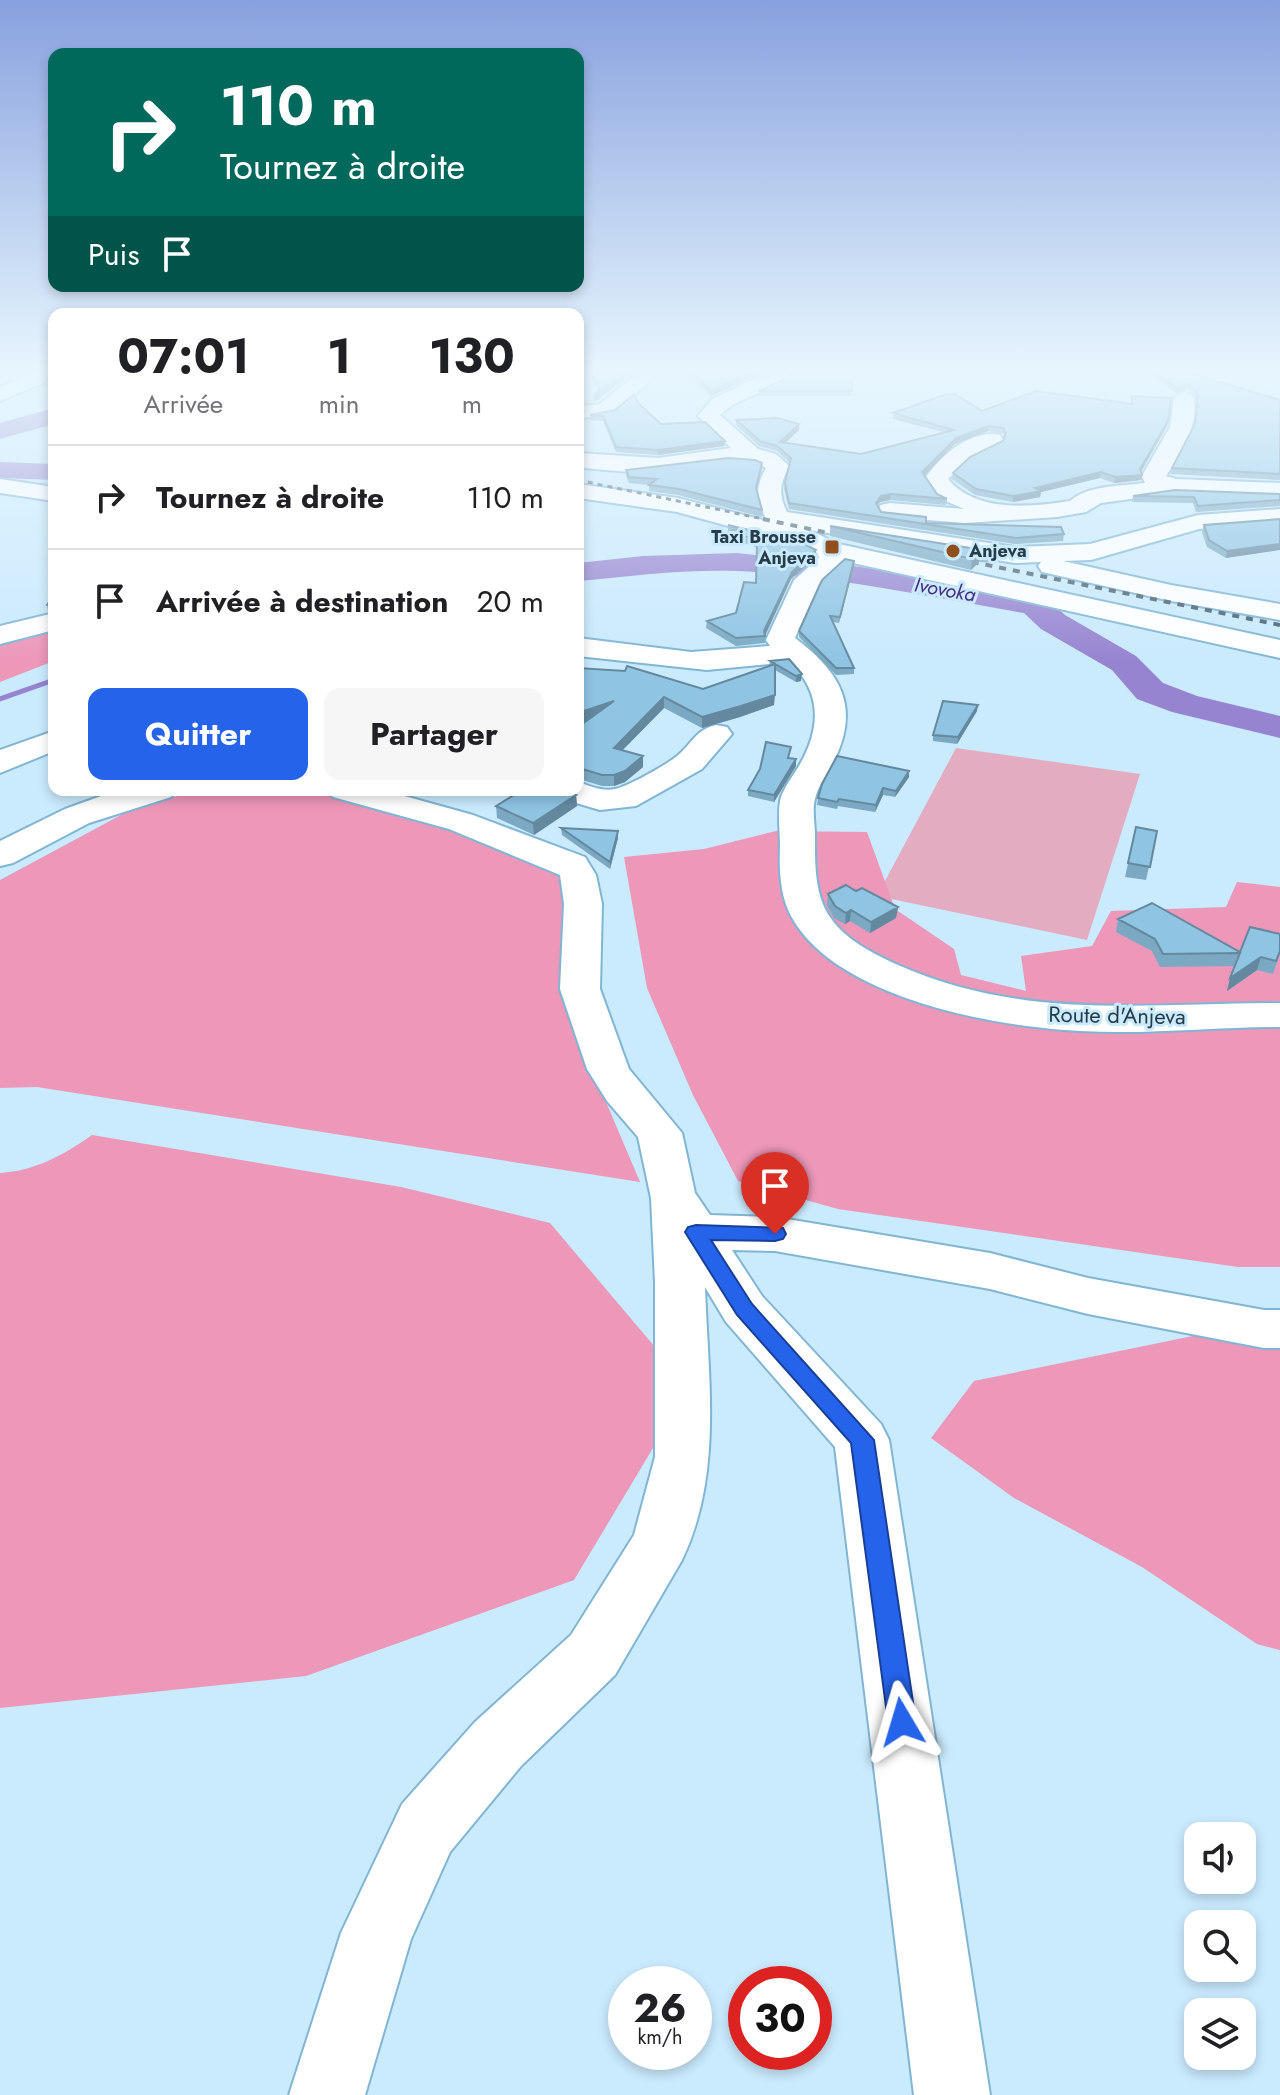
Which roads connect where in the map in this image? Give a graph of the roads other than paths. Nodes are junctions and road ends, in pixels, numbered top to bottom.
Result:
1 (778, 467) edge
2 (949, 467) edge
3 (1161, 467) edge
4 (0, 486) edge
5 (1174, 486) junction
6 (1280, 490) edge
7 (584, 492) edge
8 (48, 493) edge
9 (884, 509) edge
10 (994, 514) junction
11 (1280, 516) edge
12 (778, 518) junction
13 (822, 549) junction
14 (1007, 555) junction
15 (1280, 612) edge
16 (48, 623) edge
17 (584, 634) edge
18 (0, 635) edge
19 (584, 647) edge
20 (790, 647) junction
21 (1280, 649) edge
22 (716, 734) dead end
23 (48, 743) edge
24 (0, 763) edge
25 (584, 795) edge
26 (136, 796) edge
27 (367, 796) edge
28 (0, 855) edge
29 (1280, 1015) edge
30 (684, 1213) junction
31 (1280, 1329) edge
32 (327, 2095) edge
33 (952, 2095) edge

1 - 12 street
2 - 10 street
3 - 5 street
4 - 8 street
5 - 6 street
5 - 10 street
7 - 13 street
9 - 10 street
11 - 14 street
12 - 13 street
12 - 14 street
13 - 20 street
13 - 21 street
14 - 15 street
16 - 18 street
17 - 20 street
19 - 20 street
20 - 29 street, Route d'Anjeva
22 - 25 street
23 - 24 street
26 - 28 street
27 - 30 street
30 - 31 street
30 - 32 street
30 - 33 street

